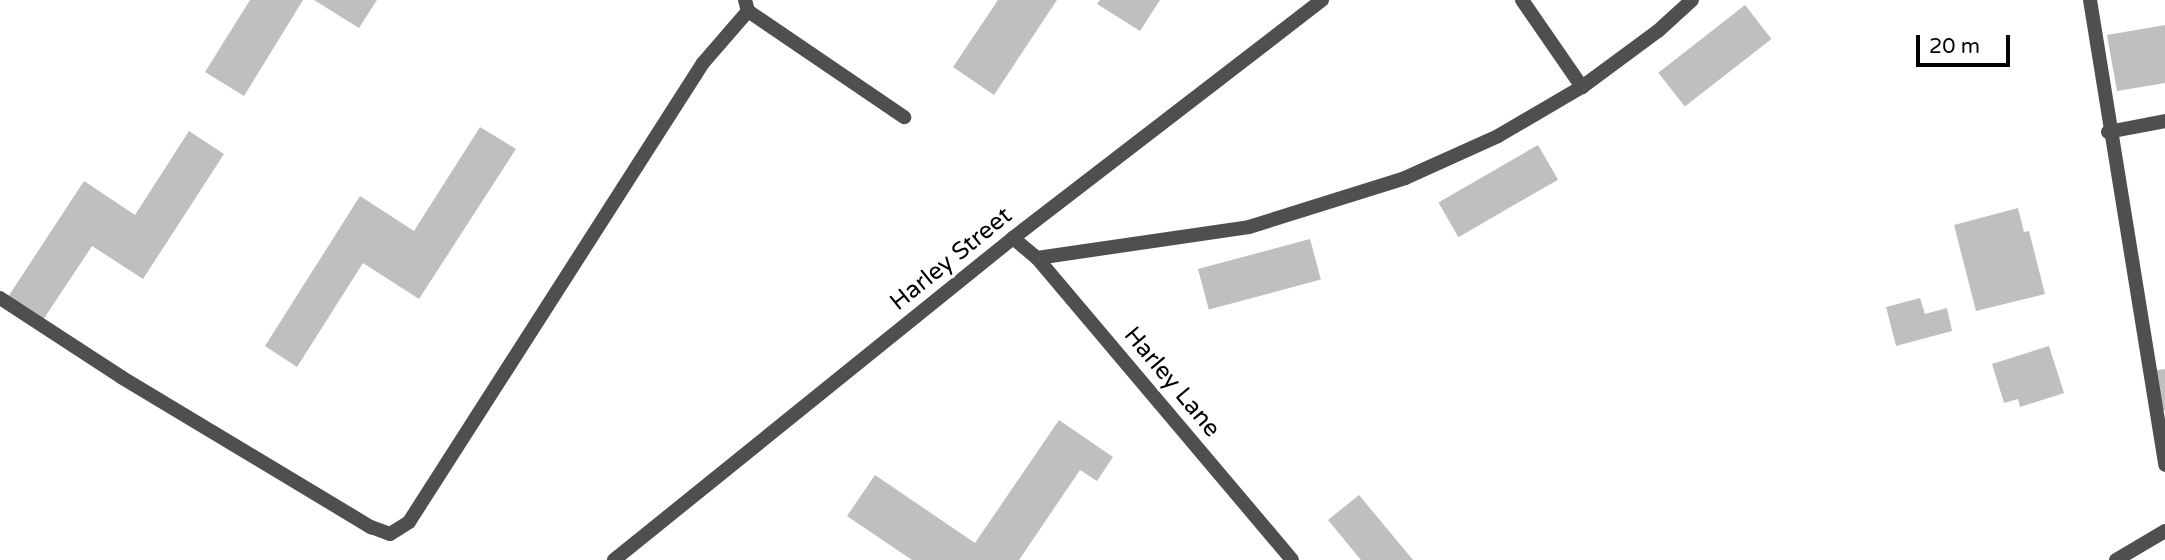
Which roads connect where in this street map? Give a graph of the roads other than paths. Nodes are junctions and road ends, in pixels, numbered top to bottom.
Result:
1 (1322, 0) edge
2 (1522, 0) edge
3 (1692, 0) edge
4 (2090, 0) edge
5 (747, 6) edge
6 (1582, 87) junction
7 (904, 117) dead end
8 (2165, 121) edge
9 (2108, 132) junction
10 (1013, 238) junction
11 (1037, 258) junction
12 (0, 298) edge
13 (2165, 465) edge
14 (2165, 531) edge
15 (614, 560) edge
16 (1292, 560) edge
17 (2116, 560) edge

1 - 10 street, Harley Street
2 - 6 street
3 - 6 street
4 - 9 street
5 - 7 street
5 - 12 street
6 - 11 street
8 - 9 street
9 - 13 street
10 - 11 street, Harley Lane
10 - 15 street, Harley Street
11 - 16 street, Harley Lane
14 - 17 street

